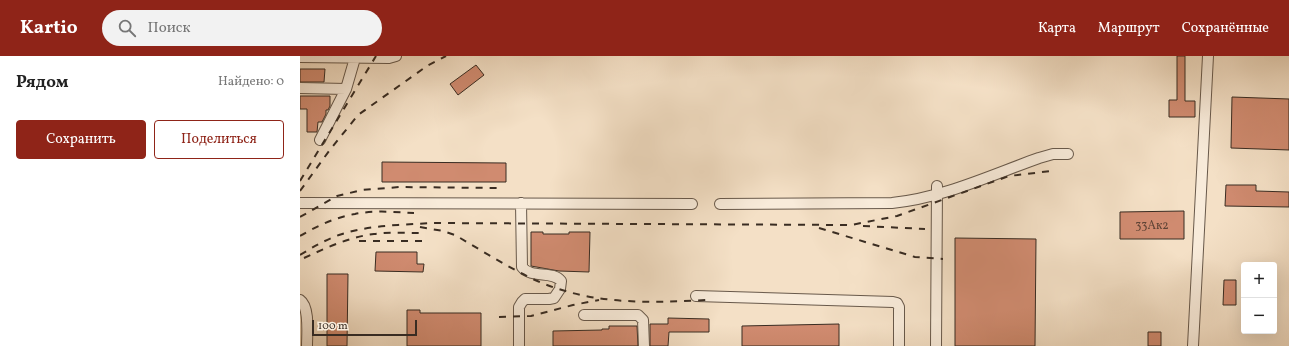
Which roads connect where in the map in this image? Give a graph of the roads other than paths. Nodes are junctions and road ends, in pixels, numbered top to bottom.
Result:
1 (396, 56) edge
2 (1208, 56) edge
3 (300, 57) edge
4 (355, 58) junction
5 (300, 88) edge
6 (346, 89) junction
7 (320, 140) dead end
8 (1068, 154) dead end
9 (937, 190) junction
10 (300, 203) edge
11 (521, 203) junction
12 (692, 204) dead end
13 (720, 204) dead end
14 (696, 296) dead end
15 (300, 300) edge
16 (584, 315) dead end
17 (307, 346) edge
18 (519, 346) edge
19 (644, 346) edge
20 (899, 346) edge
21 (936, 346) edge
22 (1193, 346) edge

1 - 4 lane
2 - 22 lane
3 - 4 lane
4 - 6 lane
5 - 6 lane
6 - 7 lane
8 - 9 lane
9 - 13 lane
9 - 21 lane
10 - 11 lane
11 - 12 lane
11 - 18 lane
14 - 20 lane
15 - 17 lane
16 - 19 lane

